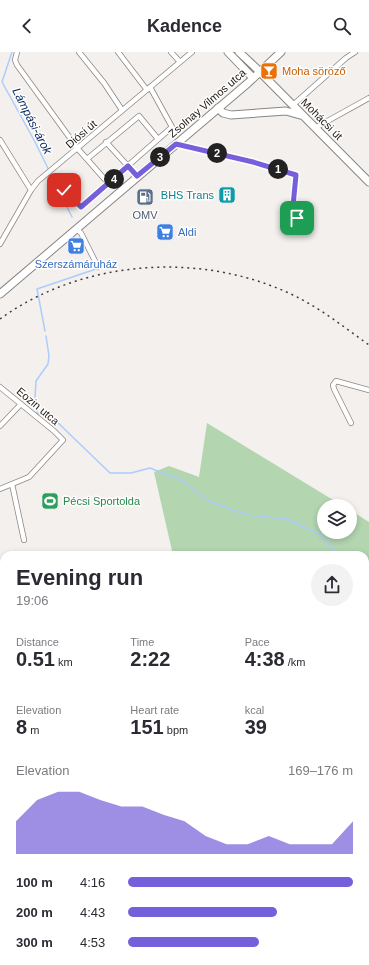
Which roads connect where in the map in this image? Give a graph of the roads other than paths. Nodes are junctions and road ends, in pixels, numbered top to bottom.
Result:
1 (17, 52) edge
2 (79, 52) edge
3 (118, 52) edge
4 (171, 52) edge
5 (192, 52) edge
6 (228, 52) edge
7 (238, 52) edge
8 (281, 52) edge
9 (355, 52) edge
10 (180, 62) junction
11 (259, 72) junction
12 (253, 78) junction
13 (149, 88) junction
14 (369, 98) edge
15 (290, 103) junction
16 (218, 108) junction
17 (122, 110) junction
18 (279, 111) junction
19 (303, 115) junction
20 (172, 128) junction
21 (315, 128) junction
22 (174, 134) dead end
23 (158, 139) junction
24 (0, 140) edge
25 (106, 142) junction
26 (176, 144) junction
27 (78, 149) junction
28 (87, 159) junction
29 (128, 166) junction
30 (137, 176) junction
31 (369, 182) edge
32 (108, 183) junction
33 (31, 190) junction
34 (64, 190) dead end
35 (297, 218) dead end
36 (79, 227) junction
37 (0, 244) edge
38 (98, 266) dead end
39 (0, 294) edge
40 (0, 387) edge
41 (369, 390) edge
42 (21, 404) junction
43 (351, 423) dead end
44 (0, 426) edge
45 (12, 484) junction
46 (0, 489) edge
47 (24, 540) dead end

1 - 27 street
2 - 17 street
3 - 13 street
4 - 10 street
5 - 10 street, Diósi út
6 - 12 main road
7 - 11 main road, Mohácsi út
8 - 11 main road, Zsolnay Vilmos utca
9 - 15 street
10 - 13 street, Diósi út
11 - 12 main road, Zsolnay Vilmos utca
11 - 15 main road, Mohácsi út
12 - 16 main road, Zsolnay Vilmos utca
13 - 17 street, Diósi út
13 - 20 street
14 - 21 street
15 - 18 main road
15 - 19 main road, Mohácsi út
16 - 18 main road
16 - 26 main road, Zsolnay Vilmos utca
17 - 27 street, Diósi út
18 - 19 main road
19 - 21 main road, Mohácsi út
20 - 22 street
20 - 23 street
21 - 31 main road, Mohácsi út
23 - 25 street
23 - 29 street
24 - 33 street
25 - 28 street
25 - 29 street
26 - 30 main road, Zsolnay Vilmos utca
26 - 35 street
27 - 28 street
27 - 33 street, Diósi út
28 - 32 street
29 - 30 street
29 - 32 street
30 - 36 main road, Zsolnay Vilmos utca
32 - 34 street
33 - 37 street, Diósi út
36 - 38 street
36 - 39 main road, Zsolnay Vilmos utca
40 - 42 street, Eozin utca
41 - 43 street
42 - 44 street
42 - 45 street, Eozin utca
45 - 46 street
45 - 47 street

